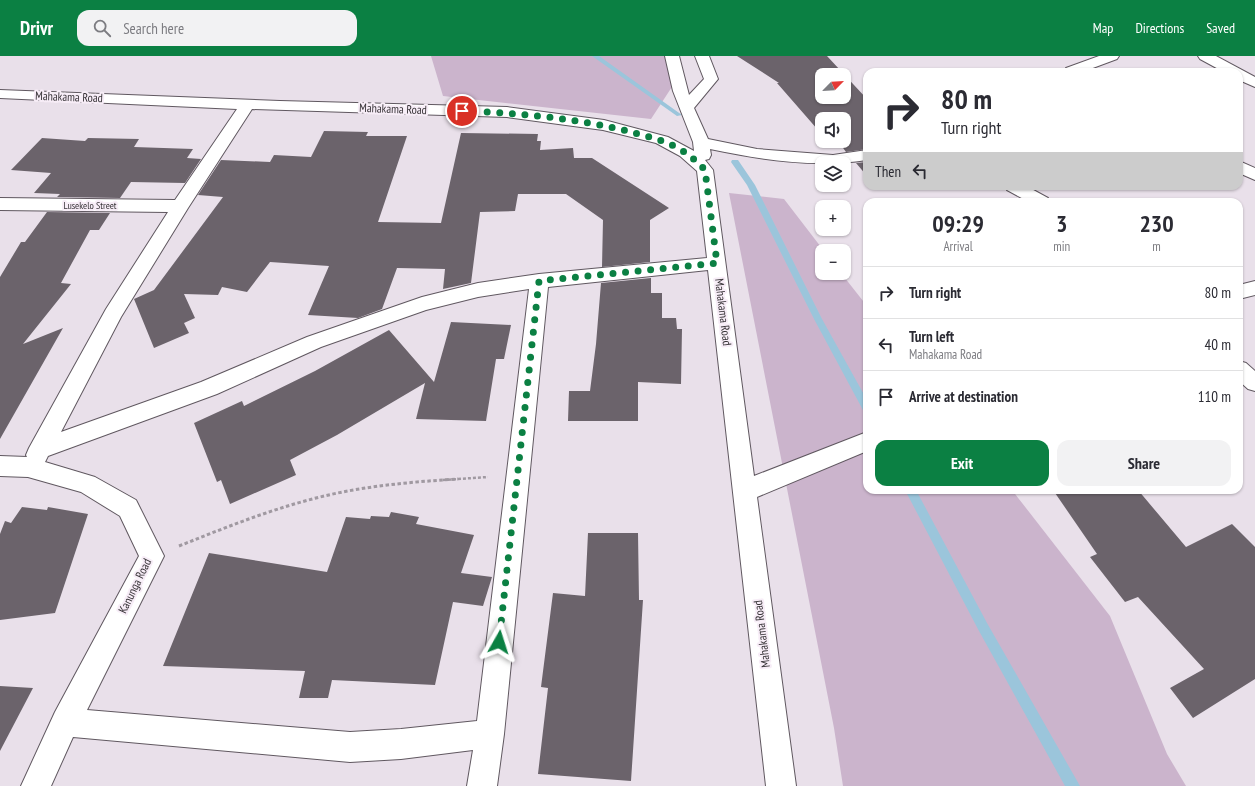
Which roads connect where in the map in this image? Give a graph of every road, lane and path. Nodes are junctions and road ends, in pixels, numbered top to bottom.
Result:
1 (672, 56) edge
2 (702, 56) edge
3 (1112, 56) edge
4 (1205, 56) edge
5 (1079, 68) edge
6 (1228, 68) edge
7 (1243, 76) edge
8 (1255, 83) edge
9 (0, 94) edge
10 (248, 104) junction
11 (686, 108) junction
12 (701, 142) junction
13 (863, 156) edge
14 (1243, 168) edge
15 (705, 170) junction
16 (1255, 175) edge
17 (1020, 190) edge
18 (1035, 198) edge
19 (0, 204) edge
20 (180, 206) junction
21 (717, 263) junction
22 (539, 281) junction
23 (1255, 288) edge
24 (1243, 291) edge
25 (1243, 372) edge
26 (1255, 383) edge
27 (863, 443) edge
28 (35, 458) junction
29 (0, 466) edge
30 (517, 476) junction
31 (745, 491) junction
32 (152, 556) junction
33 (65, 722) junction
34 (490, 734) junction
35 (36, 786) edge
36 (482, 786) edge
37 (781, 786) edge

1 - 11 street
2 - 11 street
3 - 5 street
4 - 6 street
7 - 8 street
9 - 10 street, Mahakama Road
10 - 15 street, Mahakama Road
10 - 20 street
11 - 12 street
12 - 13 street
12 - 15 street
14 - 16 street
15 - 21 street, Mahakama Road
17 - 18 street
19 - 20 street, Lusekelo Street
20 - 28 street
21 - 22 street
21 - 31 street, Mahakama Road
22 - 28 street
22 - 30 street
23 - 24 street
25 - 26 street
27 - 31 street
28 - 29 street, Kanunga Road
28 - 32 street, Kanunga Road
30 - 32 path
30 - 34 street
31 - 37 street, Mahakama Road
32 - 33 street, Kanunga Road
33 - 34 street
33 - 35 street, Kanunga Road
34 - 36 street

